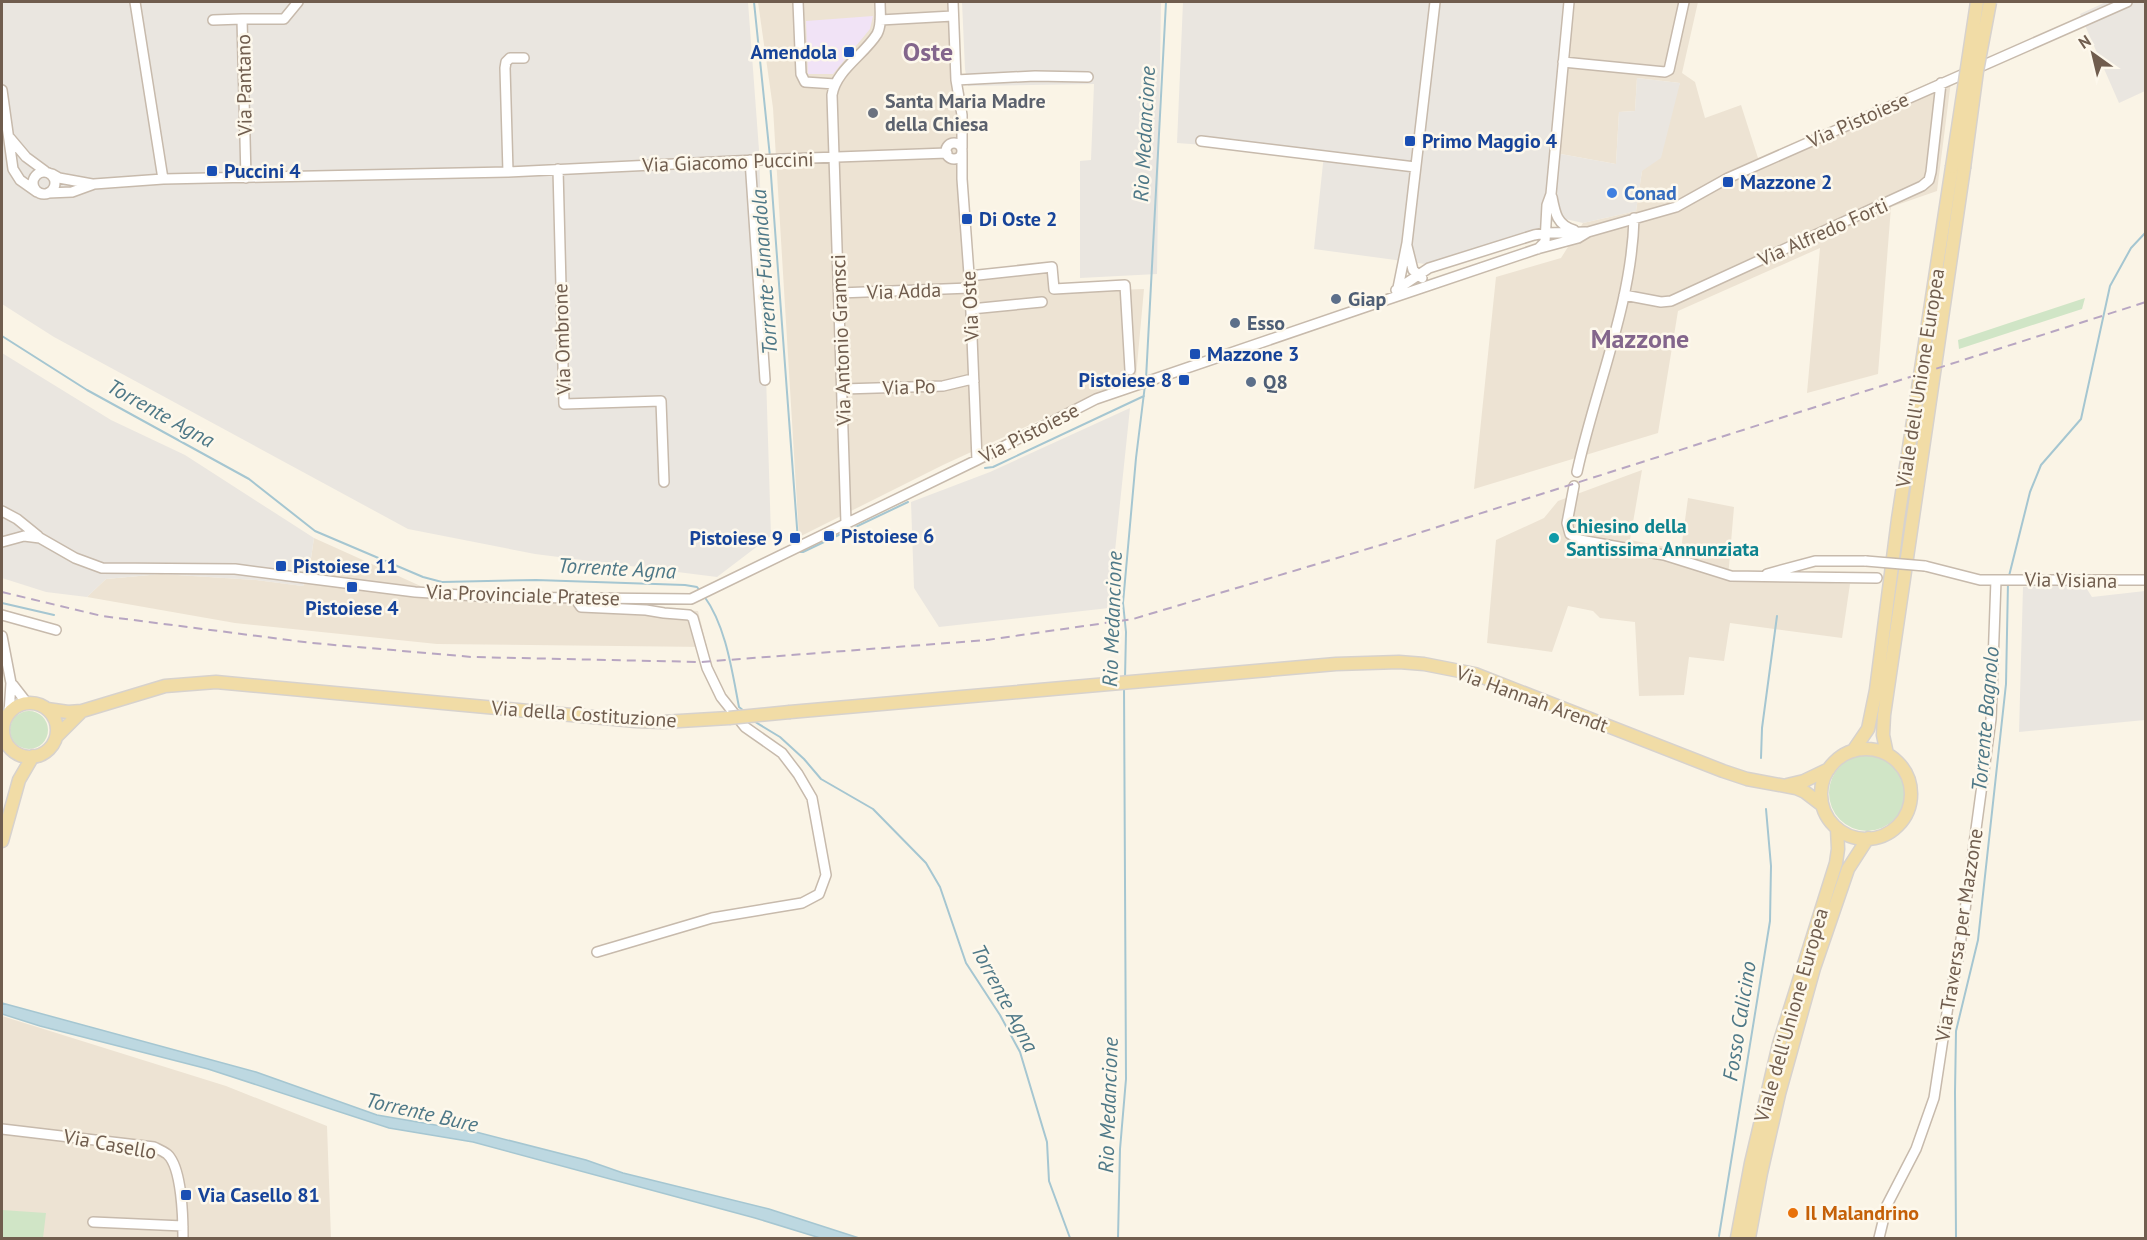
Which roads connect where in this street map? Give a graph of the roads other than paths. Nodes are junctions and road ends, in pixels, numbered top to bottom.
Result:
1 (135, 2) edge
2 (298, 2) edge
3 (798, 2) edge
4 (880, 2) edge
5 (953, 2) edge
6 (1435, 2) edge
7 (1569, 2) edge
8 (1684, 2) edge
9 (1977, 2) edge
10 (1990, 2) edge
11 (2127, 2) edge
12 (953, 16) junction
13 (242, 19) junction
14 (213, 20) dead end
15 (880, 20) junction
16 (524, 58) dead end
17 (1563, 62) junction
18 (1088, 77) dead end
19 (956, 80) junction
20 (1941, 83) junction
21 (835, 84) junction
22 (2, 90) edge
23 (959, 103) junction
24 (9, 136) junction
25 (1201, 141) dead end
26 (949, 149) junction
27 (962, 150) junction
28 (834, 157) junction
29 (753, 160) junction
30 (1414, 167) junction
31 (1958, 168) junction
32 (558, 169) junction
33 (508, 172) junction
34 (49, 173) junction
35 (246, 178) junction
36 (163, 179) junction
37 (94, 184) junction
38 (37, 192) junction
39 (48, 193) junction
40 (1551, 194) junction
41 (1634, 218) junction
42 (1588, 232) junction
43 (1545, 233) junction
44 (1407, 243) junction
45 (1537, 249) junction
46 (1420, 275) junction
47 (969, 276) junction
48 (1432, 285) junction
49 (970, 288) junction
50 (1398, 288) junction
51 (839, 293) junction
52 (1624, 296) junction
53 (1042, 302) dead end
54 (1377, 303) junction
55 (971, 309) junction
56 (1130, 370) dead end
57 (765, 380) dead end
58 (974, 381) junction
59 (843, 389) junction
60 (977, 460) junction
61 (1577, 472) dead end
62 (664, 482) dead end
63 (1574, 486) dead end
64 (2, 511) edge
65 (846, 523) junction
66 (40, 538) junction
67 (2, 542) edge
68 (1753, 578) junction
69 (1877, 578) dead end
70 (1998, 580) junction
71 (2145, 580) edge
72 (574, 597) junction
73 (695, 597) joint
74 (2, 615) edge
75 (56, 630) dead end
76 (2, 636) edge
77 (11, 683) junction
78 (1120, 683) joint
79 (27, 703) junction
80 (47, 709) junction
81 (82, 711) junction
82 (9, 713) junction
83 (2, 732) edge
84 (56, 737) junction
85 (10, 749) edge
86 (1853, 751) junction
87 (1887, 754) junction
88 (33, 756) junction
89 (1829, 768) junction
90 (19, 780) junction
91 (1785, 785) junction
92 (1822, 806) junction
93 (1837, 828) junction
94 (1868, 838) junction
95 (2, 841) edge
96 (597, 952) dead end
97 (2, 1129) edge
98 (93, 1222) dead end
99 (183, 1226) junction
100 (183, 1239) edge
101 (1737, 1239) edge
102 (1749, 1239) edge
103 (1879, 1239) edge

1 - 36 street
2 - 13 street, Via Pantano
3 - 21 street
4 - 15 street
5 - 12 street, Via Oste
6 - 30 street
7 - 17 street
8 - 17 street
9 - 31 main road, Viale dell'Unione Europea, bridge
10 - 31 main road, Viale dell'Unione Europea, bridge
11 - 20 street, Via Pistoiese
12 - 15 street
12 - 19 street, Via Oste
13 - 14 street
13 - 35 street, Via Pantano
15 - 21 street
16 - 33 street
17 - 40 street
18 - 19 street
19 - 23 street, Via Oste
20 - 41 street, Via Pistoiese
20 - 52 street, Via Alfredo Forti
21 - 28 street, Via Antonio Gramsci
22 - 24 street
23 - 26 street, Via Oste
23 - 27 street, Via Oste
24 - 34 street, Via Giacomo Puccini
24 - 38 street
25 - 30 street
26 - 27 street
26 - 27 street
26 - 28 street, Via Giacomo Puccini
27 - 47 street, Via Oste
28 - 29 street, Via Giacomo Puccini
28 - 51 street, Via Antonio Gramsci
29 - 32 street, Via Giacomo Puccini
29 - 57 street
30 - 44 street
31 - 86 main road, Viale dell'Unione Europea
31 - 87 main road, Viale dell'Unione Europea
32 - 33 street, Via Giacomo Puccini
32 - 62 street, Via Ombrone
33 - 35 street, Via Giacomo Puccini
34 - 37 street, Via Giacomo Puccini
34 - 38 street
34 - 39 street
35 - 36 street, Via Giacomo Puccini
36 - 37 street, Via Giacomo Puccini
37 - 39 street, Via Giacomo Puccini
38 - 39 street
40 - 42 street
40 - 43 street
41 - 42 street, Via Pistoiese
41 - 52 street
42 - 43 street, Via Pistoiese
42 - 45 street, Via Pistoiese
43 - 45 street
43 - 46 street, Via Pistoiese
44 - 46 street
44 - 50 street
45 - 48 street, Via Pistoiese
46 - 48 street
46 - 50 street, Via Pistoiese
47 - 49 street, Via Oste
47 - 56 street
48 - 54 street, Via Pistoiese
49 - 51 street, Via Adda
49 - 55 street, Via Oste
50 - 54 street, Via Pistoiese
51 - 59 street, Via Antonio Gramsci
52 - 61 street
53 - 55 street
54 - 60 street, Via Pistoiese
55 - 58 street, Via Oste
58 - 59 street, Via Po
58 - 60 street, Via Oste
59 - 65 street, Via Antonio Gramsci
60 - 65 street, Via Pistoiese
63 - 68 street
64 - 66 street, Via Provinciale Pratese
65 - 73 street, Via Pistoiese
66 - 67 street
66 - 72 street, Via Provinciale Pratese
68 - 69 street
68 - 70 street, bridge
70 - 71 street, Via Visiana
70 - 103 street, Via Traversa per Mazzone
72 - 73 street, Via Provinciale Pratese
72 - 96 street
74 - 75 street
76 - 77 street
77 - 79 street
77 - 82 street
78 - 81 main road, Via della Costituzione, bridge
78 - 91 main road, Via Hannah Arendt
79 - 80 main road
79 - 82 main road
80 - 81 main road
80 - 84 main road
81 - 84 main road
82 - 83 main road
83 - 85 main road
84 - 88 main road
85 - 88 main road
85 - 90 main road
86 - 87 main road
86 - 89 main road, Viale dell'Unione Europea
87 - 94 main road
88 - 90 main road
89 - 91 main road, Viale dell'Unione Europea
89 - 92 main road
90 - 95 main road
91 - 92 main road
92 - 93 main road
93 - 94 main road
93 - 101 main road, Viale dell'Unione Europea
94 - 102 main road, Viale dell'Unione Europea
97 - 99 street, Via Casello
98 - 99 street
99 - 100 street, Via Casello

